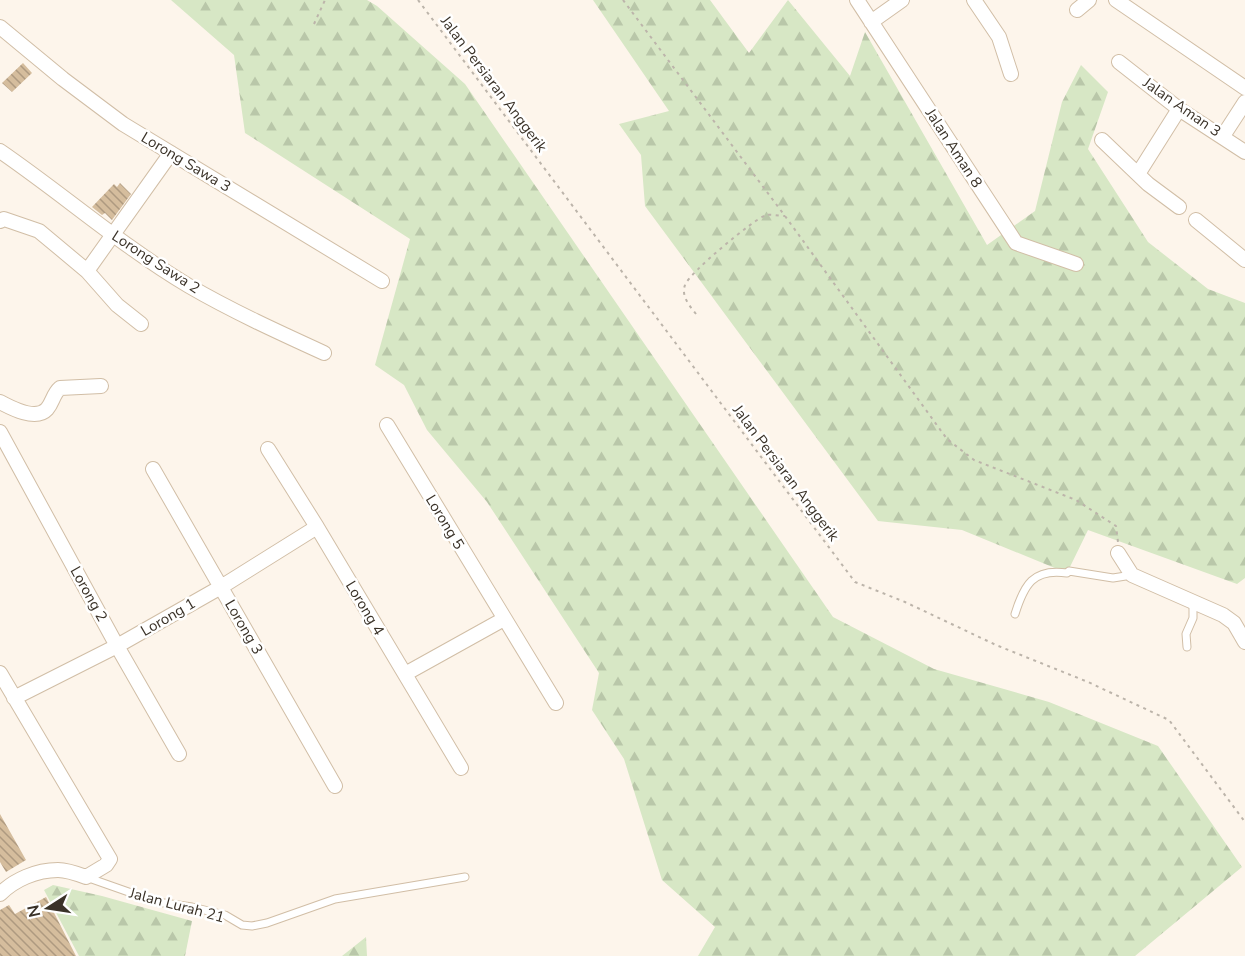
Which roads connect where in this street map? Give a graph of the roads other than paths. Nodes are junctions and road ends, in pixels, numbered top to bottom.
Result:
1 (857, 0) edge
2 (902, 0) edge
3 (974, 0) edge
4 (1089, 0) edge
5 (1116, 0) edge
6 (1077, 10) dead end
7 (871, 22) junction
8 (0, 27) edge
9 (1119, 62) dead end
10 (1011, 74) dead end
11 (1245, 88) edge
12 (1245, 102) edge
13 (1179, 109) junction
14 (1222, 136) junction
15 (1102, 140) dead end
16 (0, 151) edge
17 (1245, 152) edge
18 (171, 153) junction
19 (1138, 174) junction
20 (1179, 207) dead end
21 (1196, 220) dead end
22 (0, 221) edge
23 (113, 234) junction
24 (1245, 260) edge
25 (1076, 264) dead end
26 (87, 271) junction
27 (382, 281) dead end
28 (141, 324) dead end
29 (324, 353) dead end
30 (101, 386) dead end
31 (0, 402) edge
32 (387, 424) dead end
33 (0, 432) edge
34 (268, 449) dead end
35 (153, 469) dead end
36 (317, 527) junction
37 (1118, 554) road end
38 (1132, 575) junction
39 (221, 587) junction
40 (1193, 602) junction
41 (1016, 614) dead end
42 (504, 619) junction
43 (1245, 642) edge
44 (117, 646) junction
45 (1187, 647) dead end
46 (0, 673) edge
47 (405, 674) junction
48 (14, 698) junction
49 (556, 704) dead end
50 (179, 754) dead end
51 (461, 768) dead end
52 (335, 786) dead end
53 (87, 877) junction
54 (465, 877) dead end
55 (0, 894) edge

1 - 7 street, Jalan Aman 8
2 - 7 street
3 - 10 street
4 - 6 street
5 - 11 street
7 - 25 street, Jalan Aman 8
8 - 18 street, Lorong Sawa 3
9 - 13 street, Jalan Aman 3
12 - 14 street
13 - 14 street, Jalan Aman 3
13 - 19 street
14 - 17 street, Jalan Aman 3
15 - 19 street
16 - 23 street, Lorong Sawa 2
18 - 23 street
18 - 27 street, Lorong Sawa 3
19 - 20 street
21 - 24 street
22 - 26 street
23 - 26 street
23 - 29 street, Lorong Sawa 2
26 - 28 street
30 - 31 street
32 - 42 street, Lorong 5
33 - 44 street, Lorong 2
34 - 36 street, Lorong 4
35 - 39 street, Lorong 3
36 - 39 street, Lorong 1
36 - 47 street, Lorong 4
37 - 38 street
38 - 40 street
38 - 41 lane
39 - 44 street, Lorong 1
39 - 52 street, Lorong 3
40 - 43 street
40 - 45 lane
42 - 47 street
42 - 49 street, Lorong 5
44 - 48 street, Lorong 1
44 - 50 street, Lorong 2
46 - 48 street
47 - 51 street, Lorong 4
48 - 53 street
53 - 54 lane, Jalan Lurah 21
53 - 55 street, Jalan Lurah 21

